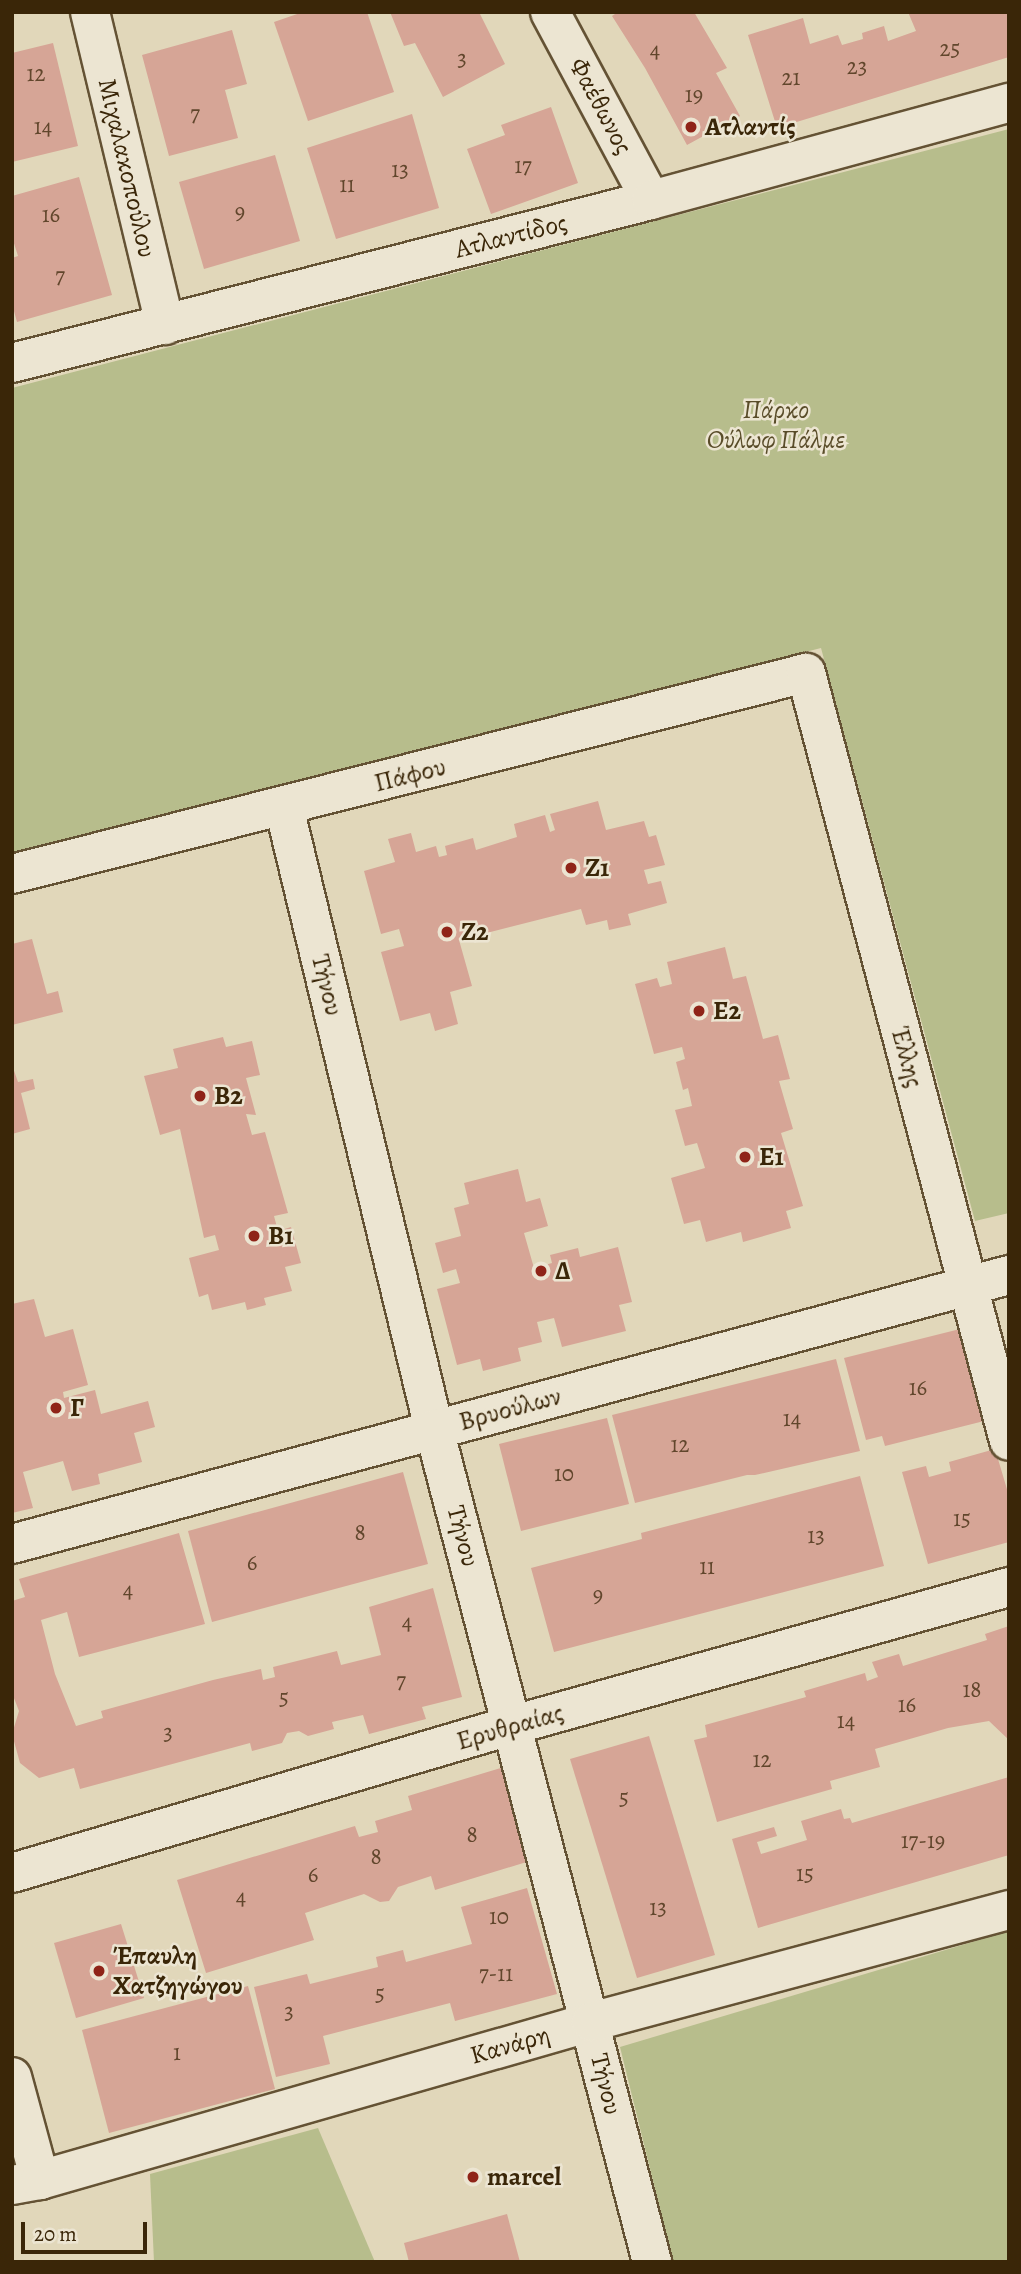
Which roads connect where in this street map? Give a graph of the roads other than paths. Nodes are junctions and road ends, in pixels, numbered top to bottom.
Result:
1 (90, 12) edge
2 (550, 12) edge
3 (1009, 103) edge
4 (651, 200) junction
5 (164, 325) junction
6 (12, 363) edge
7 (806, 673) joint
8 (284, 807) junction
9 (12, 874) edge
10 (1009, 1275) edge
11 (967, 1285) junction
12 (435, 1429) junction
13 (1009, 1441) edge
14 (12, 1544) edge
15 (1009, 1587) edge
16 (513, 1725) junction
17 (12, 1873) edge
18 (1009, 1910) edge
19 (591, 2022) junction
20 (12, 2077) edge
21 (26, 2182) edge
22 (652, 2262) edge

1 - 5 street, Μιχαλακοπούλου
2 - 4 street, Φαέθωνος
3 - 4 street, Ατλαντίδος
4 - 5 street, Ατλαντίδος
5 - 6 street, Ατλαντίδος
7 - 8 street, Πάφου
7 - 11 street, Έλλης
8 - 9 street, Πάφου
8 - 12 street, Τήνου
10 - 11 street, Βρυούλων
11 - 12 street, Βρυούλων
11 - 13 street, Έλλης
12 - 14 street, Βρυούλων
12 - 16 street, Τήνου
15 - 16 street, Ερυθραίας
16 - 17 street, Ερυθραίας
16 - 19 street, Τήνου
18 - 19 street, Κανάρη
19 - 21 street, Κανάρη
19 - 22 street, Τήνου
20 - 21 street

